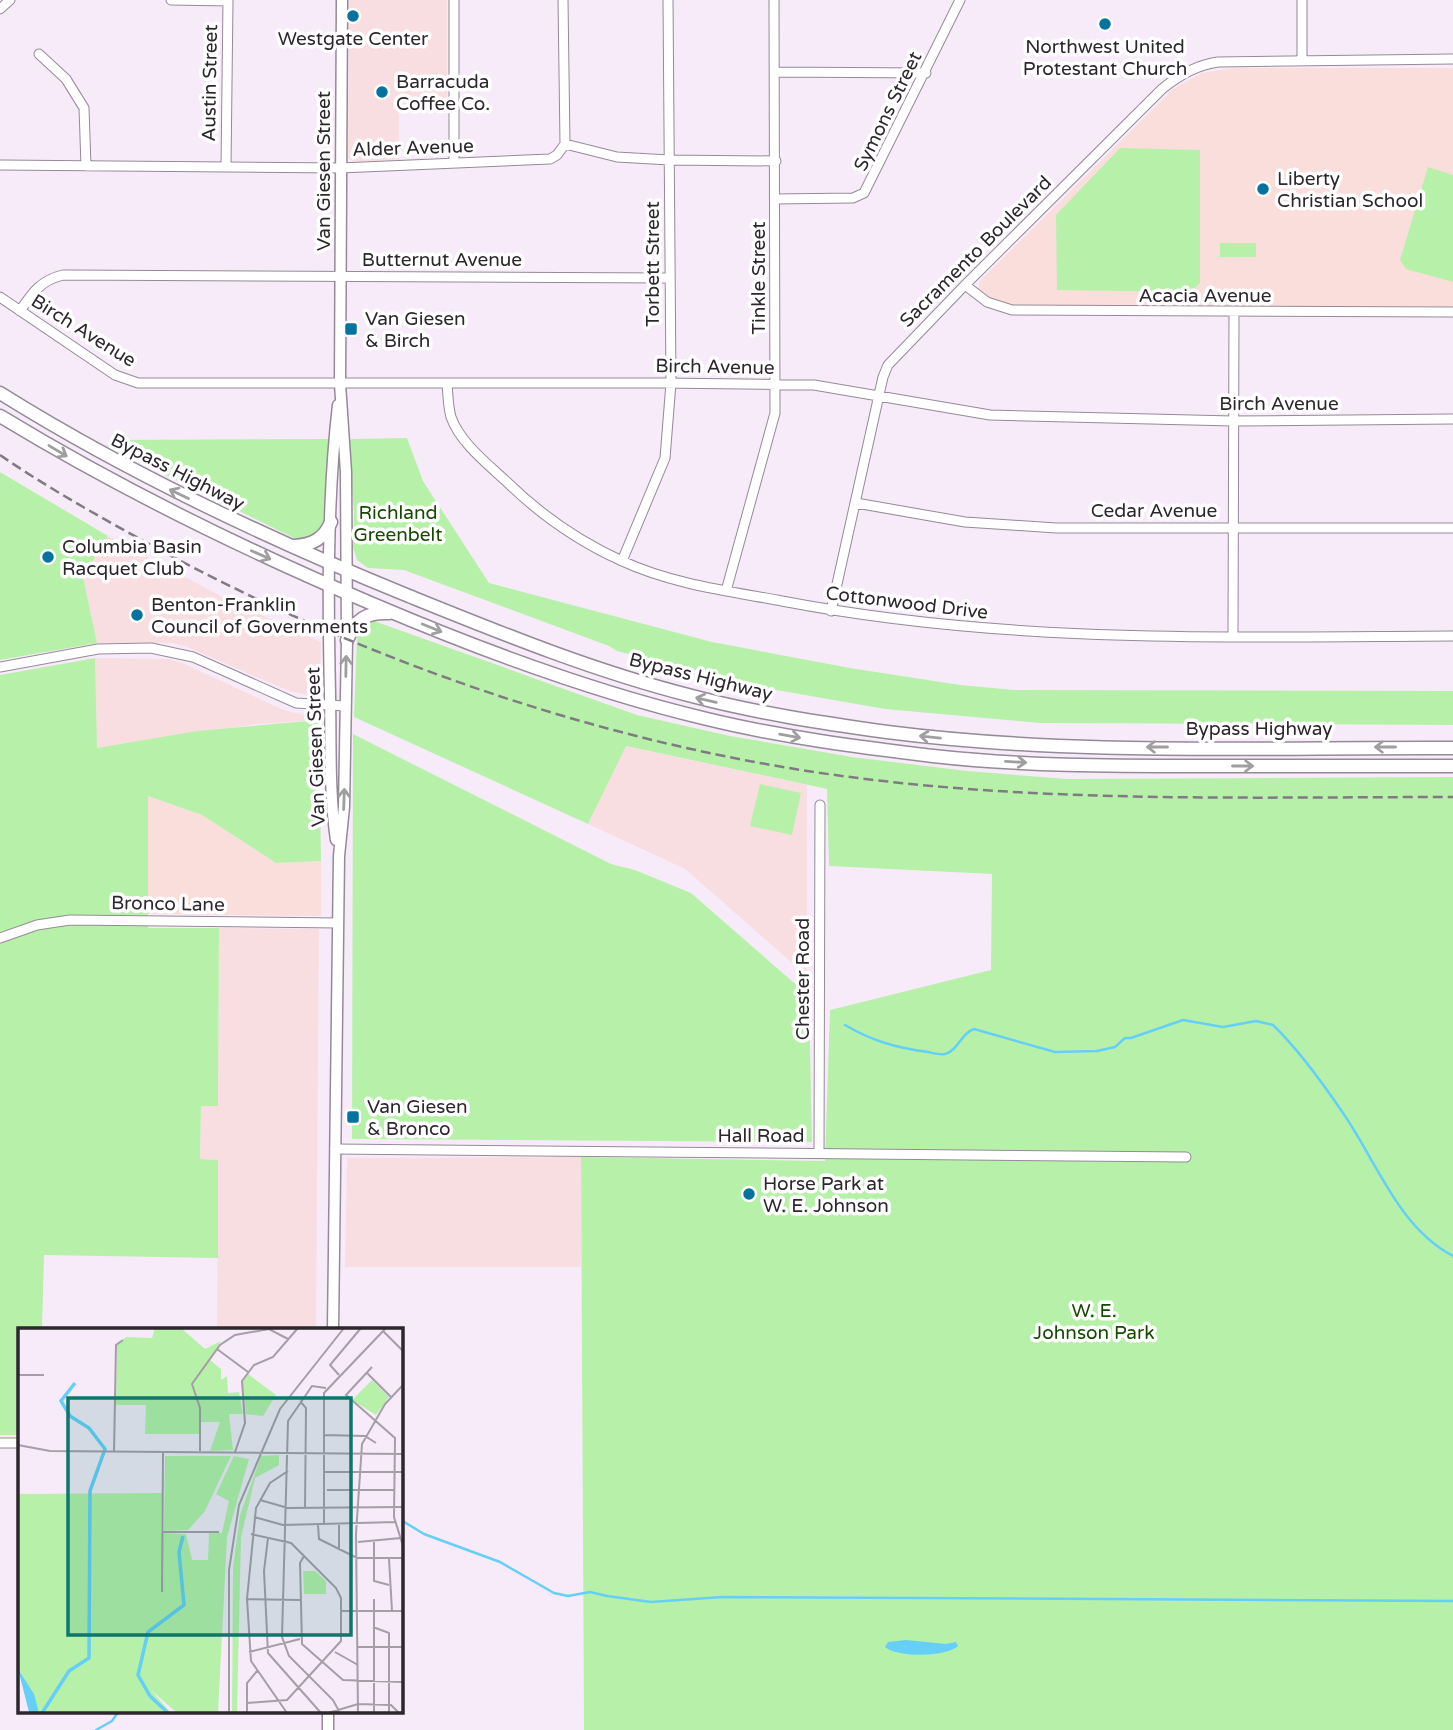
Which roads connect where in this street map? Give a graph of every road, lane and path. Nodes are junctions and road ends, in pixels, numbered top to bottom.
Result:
1 (9, 0) edge
2 (171, 0) edge
3 (342, 0) edge
4 (454, 0) edge
5 (564, 0) edge
6 (668, 0) edge
7 (774, 0) edge
8 (960, 0) edge
9 (1302, 0) edge
10 (228, 1) edge
11 (0, 9) edge
12 (39, 54) dead end
13 (1453, 59) edge
14 (1302, 60) junction
15 (775, 72) junction
16 (926, 73) junction
17 (565, 144) junction
18 (669, 160) junction
19 (776, 160) junction
20 (454, 163) junction
21 (0, 165) edge
22 (86, 166) junction
23 (226, 167) junction
24 (340, 168) junction
25 (775, 199) junction
26 (341, 276) junction
27 (668, 278) junction
28 (965, 285) junction
29 (0, 297) edge
30 (20, 311) junction
31 (1234, 313) junction
32 (1453, 313) edge
33 (671, 383) junction
34 (340, 384) junction
35 (447, 384) junction
36 (776, 384) junction
37 (0, 393) edge
38 (879, 397) junction
39 (0, 416) edge
40 (1453, 419) edge
41 (1233, 421) junction
42 (856, 503) junction
43 (331, 522) junction
44 (1234, 528) junction
45 (1453, 528) edge
46 (289, 546) junction
47 (622, 561) junction
48 (330, 564) junction
49 (346, 570) junction
50 (329, 585) junction
51 (726, 591) junction
52 (346, 593) junction
53 (831, 611) junction
54 (396, 614) junction
55 (1453, 636) edge
56 (1233, 637) junction
57 (346, 640) junction
58 (0, 667) edge
59 (330, 706) junction
60 (345, 706) junction
61 (1453, 747) edge
62 (1453, 766) edge
63 (820, 806) dead end
64 (339, 856) junction
65 (338, 923) junction
66 (0, 938) edge
67 (335, 1149) junction
68 (819, 1153) junction
69 (1186, 1157) dead end
70 (332, 1328) edge
71 (0, 1443) edge
72 (18, 1443) edge
73 (328, 1712) edge
74 (328, 1730) edge

1 - 11 street
2 - 10 street
3 - 24 main road, Van Giesen Street
4 - 20 street
5 - 17 street
6 - 18 street, Torbett Street
7 - 15 street, Tinkle Street
8 - 16 street, Symons Street
9 - 14 street
10 - 23 street, Austin Street
12 - 22 street
13 - 14 street, Sacramento Boulevard
14 - 28 street, Sacramento Boulevard
15 - 16 street
15 - 19 street, Tinkle Street
16 - 25 street, Symons Street
17 - 18 street
17 - 20 street, Alder Avenue
18 - 19 street
18 - 27 street, Torbett Street
19 - 25 street, Tinkle Street
20 - 24 street, Alder Avenue
21 - 22 street, Alder Avenue
22 - 23 street, Alder Avenue
23 - 24 street, Alder Avenue
24 - 26 main road, Van Giesen Street
25 - 36 street, Tinkle Street
26 - 27 street, Butternut Avenue
26 - 30 street, Butternut Avenue
26 - 34 main road, Van Giesen Street
27 - 33 street, Torbett Street
28 - 31 street, Acacia Avenue
28 - 38 street, Sacramento Boulevard
29 - 30 street, Birch Avenue
30 - 34 street, Birch Avenue
31 - 32 street, Acacia Avenue
31 - 41 street
33 - 35 street, Birch Avenue
33 - 36 street, Birch Avenue
33 - 47 street, Torbett Street
34 - 35 street, Birch Avenue
34 - 43 main road, Van Giesen Street
34 - 49 main road, Van Giesen Street
35 - 47 street, Cottonwood Drive
36 - 38 street, Birch Avenue
36 - 51 street, Tinkle Street
46 -> 37 highway, Bypass Highway
38 - 41 street, Birch Avenue
38 - 42 street, Sacramento Boulevard
39 -> 50 highway, Bypass Highway
40 - 41 street, Birch Avenue
41 - 44 street
42 - 44 street, Cedar Avenue
42 - 53 street, Sacramento Boulevard
43 - 46 highway
43 - 48 main road, Van Giesen Street
44 - 45 street, Cedar Avenue
44 - 56 street
46 - 48 highway, Bypass Highway
47 - 51 street, Cottonwood Drive
48 - 49 highway, Bypass Highway
48 - 50 main road, Van Giesen Street
49 - 52 main road, Van Giesen Street
61 -> 49 highway, Bypass Highway
50 - 52 highway, Bypass Highway
50 - 59 main road, Van Giesen Street
51 - 53 street, Cottonwood Drive
52 - 54 highway, Bypass Highway
52 - 57 main road, Van Giesen Street
53 - 56 street, Cottonwood Drive
54 - 57 highway
54 -> 62 highway, Bypass Highway
55 - 56 street, Cottonwood Drive
60 -> 57 main road, Van Giesen Street
58 - 59 street
59 - 60 street
59 - 64 main road, Van Giesen Street
64 -> 60 main road, Van Giesen Street
63 - 68 street, Chester Road
64 - 65 main road, Van Giesen Street
65 - 66 street, Bronco Lane
65 - 67 main road, Van Giesen Street
67 - 68 street, Hall Road
67 - 70 main road, Van Giesen Street
68 - 69 street, Hall Road
71 - 72 street
73 - 74 main road

